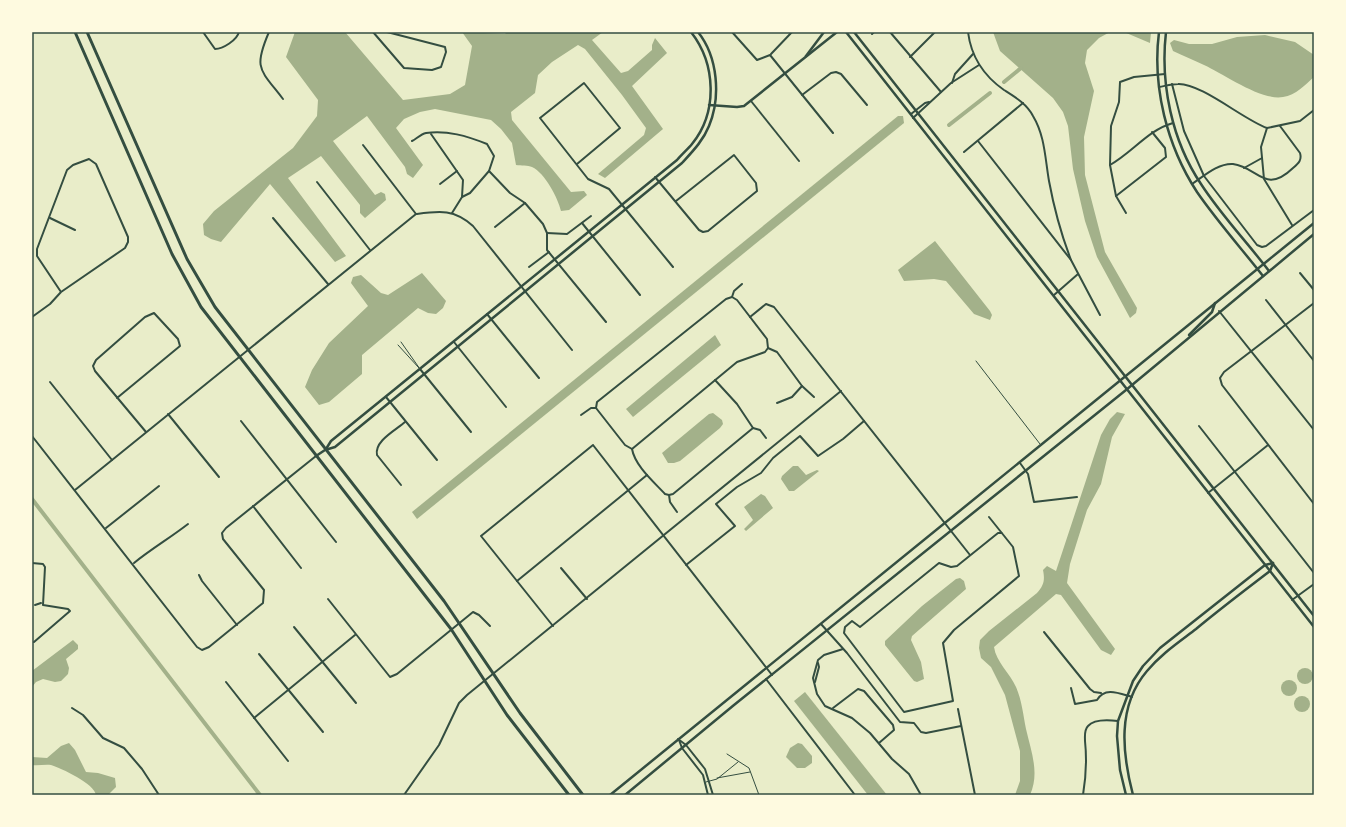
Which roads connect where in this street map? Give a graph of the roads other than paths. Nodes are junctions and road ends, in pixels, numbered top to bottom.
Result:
1 (75, 32) edge
2 (87, 32) edge
3 (203, 32) edge
4 (239, 32) edge
5 (269, 32) edge
6 (374, 32) edge
7 (387, 32) edge
8 (691, 32) edge
9 (698, 32) edge
10 (732, 32) edge
11 (792, 32) edge
12 (824, 32) edge
13 (837, 32) edge
14 (846, 32) edge
15 (854, 32) edge
16 (890, 32) edge
17 (935, 32) edge
18 (968, 32) edge
19 (1159, 32) edge
20 (1166, 32) edge
21 (974, 54) junction
22 (770, 55) junction
23 (910, 57) junction
24 (805, 58) junction
25 (978, 65) junction
26 (785, 74) junction
27 (1158, 74) junction
28 (1165, 74) junction
29 (952, 83) junction
30 (1172, 84) junction
31 (1166, 86) junction
32 (1159, 87) junction
33 (942, 92) junction
34 (802, 95) junction
35 (282, 99) dead end
36 (751, 101) junction
37 (929, 102) junction
38 (1023, 103) junction
39 (709, 105) junction
40 (715, 106) junction
41 (867, 106) dead end
42 (916, 110) junction
43 (1314, 110) edge
44 (911, 114) junction
45 (918, 114) junction
46 (913, 118) junction
47 (1174, 123) junction
48 (1167, 125) junction
49 (1280, 126) junction
50 (1267, 128) junction
51 (1152, 132) junction
52 (833, 133) dead end
53 (431, 134) junction
54 (412, 141) dead end
55 (978, 141) junction
56 (363, 145) dead end
57 (964, 152) dead end
58 (1262, 158) junction
59 (799, 161) dead end
60 (577, 164) junction
61 (1110, 165) junction
62 (1244, 168) junction
63 (457, 171) junction
64 (488, 171) junction
65 (1204, 176) junction
66 (655, 177) junction
67 (1264, 179) junction
68 (1198, 180) junction
69 (317, 182) dead end
70 (659, 182) junction
71 (440, 184) dead end
72 (1192, 184) junction
73 (1116, 196) junction
74 (462, 197) junction
75 (676, 202) junction
76 (525, 203) junction
77 (622, 204) junction
78 (626, 209) junction
79 (1314, 210) edge
80 (452, 213) junction
81 (416, 214) junction
82 (1126, 214) dead end
83 (591, 216) dead end
84 (50, 218) junction
85 (273, 218) dead end
86 (582, 223) junction
87 (1314, 223) edge
88 (1292, 225) junction
89 (495, 227) dead end
90 (75, 230) dead end
91 (588, 232) junction
92 (548, 233) junction
93 (1314, 234) edge
94 (592, 237) junction
95 (370, 250) junction
96 (548, 252) junction
97 (555, 259) junction
98 (1071, 260) junction
99 (558, 264) junction
100 (1264, 264) junction
101 (529, 267) dead end
102 (673, 267) dead end
103 (1258, 269) junction
104 (1269, 271) junction
105 (1300, 273) dead end
106 (1078, 274) junction
107 (1263, 276) junction
108 (328, 284) junction
109 (742, 284) dead end
110 (521, 287) junction
111 (1058, 290) junction
112 (1314, 290) edge
113 (524, 291) junction
114 (61, 292) junction
115 (640, 295) dead end
116 (1054, 295) junction
117 (732, 297) junction
118 (1266, 300) dead end
119 (1314, 302) edge
120 (1215, 303) junction
121 (1219, 311) junction
122 (487, 314) junction
123 (1100, 315) dead end
124 (32, 317) edge
125 (750, 317) junction
126 (490, 318) junction
127 (606, 322) dead end
128 (1285, 325) junction
129 (1184, 340) junction
130 (401, 342) dead end
131 (454, 342) junction
132 (398, 345) dead end
133 (457, 346) junction
134 (768, 348) junction
135 (248, 350) junction
136 (572, 350) dead end
137 (1252, 351) junction
138 (238, 357) junction
139 (976, 361) dead end
140 (1314, 361) edge
141 (420, 369) junction
142 (424, 374) junction
143 (1126, 375) junction
144 (539, 378) dead end
145 (715, 380) junction
146 (1119, 381) junction
147 (50, 382) dead end
148 (1132, 384) junction
149 (802, 386) junction
150 (1126, 390) junction
151 (841, 392) junction
152 (386, 397) junction
153 (814, 397) dead end
154 (117, 398) junction
155 (390, 402) junction
156 (777, 403) dead end
157 (506, 407) dead end
158 (596, 408) junction
159 (168, 414) junction
160 (581, 415) dead end
161 (241, 421) dead end
162 (864, 421) junction
163 (405, 422) junction
164 (1199, 426) dead end
165 (753, 428) junction
166 (1314, 430) edge
167 (146, 432) junction
168 (471, 432) dead end
169 (32, 436) edge
170 (766, 438) dead end
171 (1268, 445) junction
172 (1041, 446) junction
173 (632, 449) junction
174 (326, 450) junction
175 (316, 456) junction
176 (112, 460) junction
177 (437, 460) dead end
178 (1020, 463) junction
179 (1024, 470) junction
180 (1234, 471) junction
181 (648, 475) junction
182 (218, 477) dead end
183 (287, 480) junction
184 (401, 485) dead end
185 (159, 486) dead end
186 (1213, 488) junction
187 (75, 490) junction
188 (628, 490) junction
189 (1208, 493) junction
190 (669, 495) junction
191 (1076, 498) dead end
192 (1314, 504) edge
193 (253, 506) junction
194 (677, 512) dead end
195 (989, 517) dead end
196 (945, 523) junction
197 (188, 524) dead end
198 (106, 528) junction
199 (950, 530) junction
200 (1002, 533) junction
201 (664, 536) junction
202 (336, 542) dead end
203 (970, 555) junction
204 (32, 563) edge
205 (1273, 563) junction
206 (133, 564) junction
207 (686, 565) junction
208 (1265, 565) junction
209 (301, 568) dead end
210 (561, 568) dead end
211 (1270, 571) junction
212 (1314, 573) edge
213 (199, 575) dead end
214 (517, 580) junction
215 (1314, 584) edge
216 (1298, 596) junction
217 (328, 599) dead end
218 (586, 599) junction
219 (1292, 600) junction
220 (42, 603) junction
221 (35, 605) dead end
222 (1314, 616) edge
223 (460, 622) junction
224 (821, 624) junction
225 (237, 625) junction
226 (490, 626) dead end
227 (553, 626) junction
228 (294, 627) dead end
229 (1314, 627) edge
230 (451, 629) junction
231 (826, 630) junction
232 (1044, 632) dead end
233 (355, 634) junction
234 (34, 642) dead end
235 (843, 650) junction
236 (259, 654) dead end
237 (322, 661) junction
238 (767, 668) junction
239 (494, 674) junction
240 (772, 674) junction
241 (766, 679) junction
242 (485, 681) junction
243 (226, 682) dead end
244 (1071, 688) dead end
245 (289, 689) junction
246 (1101, 693) junction
247 (1127, 695) junction
248 (1132, 697) junction
249 (356, 704) dead end
250 (72, 708) dead end
251 (833, 708) junction
252 (958, 709) dead end
253 (254, 718) junction
254 (1118, 721) junction
255 (961, 726) junction
256 (323, 732) dead end
257 (678, 739) junction
258 (879, 743) junction
259 (686, 745) junction
260 (682, 748) junction
261 (727, 754) dead end
262 (288, 761) dead end
263 (739, 761) junction
264 (750, 772) junction
265 (717, 779) junction
266 (710, 781) junction
267 (705, 782) junction
268 (159, 795) edge
269 (404, 795) edge
270 (569, 795) edge
271 (583, 795) edge
272 (610, 795) edge
273 (625, 795) edge
274 (708, 795) edge
275 (713, 795) edge
276 (760, 795) edge
277 (856, 795) edge
278 (921, 795) edge
279 (975, 795) edge
280 (1083, 795) edge
281 (1126, 795) edge
282 (1133, 795) edge

1 - 138 main road
2 - 135 main road
3 - 4 street
5 - 35 street
6 - 7 street
8 - 39 street
9 - 40 street
10 - 22 street
11 - 22 street
12 - 24 street
13 - 24 street
14 - 44 street
15 - 42 street
16 - 23 street
17 - 23 street
18 - 21 street
19 - 27 street
20 - 28 street
21 - 25 street
21 - 29 street
22 - 26 street
23 - 33 street
24 - 26 street
25 - 29 street
25 - 38 street
26 - 34 street
26 - 36 street
27 - 28 street
27 - 32 street
27 - 61 street
28 - 31 street
29 - 33 street
30 - 31 street
30 - 50 street
30 - 65 street
31 - 32 street
31 - 47 street
32 - 48 street
33 - 37 street
34 - 41 street
34 - 52 street
36 - 40 street
36 - 59 street
37 - 42 street
37 - 45 street
38 - 55 street
38 - 98 street
39 - 40 street
39 - 66 street
40 - 70 street
42 - 44 street
42 - 45 street
43 - 49 street
44 - 46 street
45 - 46 street
45 - 111 street
46 - 116 street
47 - 48 street
47 - 68 street
48 - 51 street
48 - 72 street
49 - 50 street
49 - 67 street
50 - 58 street
51 - 61 street
51 - 73 street
53 - 54 street
53 - 63 street
53 - 64 street
55 - 57 street
55 - 98 street
56 - 81 street
58 - 62 street
58 - 67 street
60 - 60 street
60 - 77 street
61 - 73 street
62 - 65 street
62 - 67 street
63 - 71 street
63 - 74 street
64 - 74 street
64 - 76 street
65 - 68 street
65 - 88 street
66 - 70 street
66 - 77 street
67 - 88 street
68 - 72 street
68 - 100 street
69 - 95 street
70 - 75 street
70 - 78 street
72 - 103 street
73 - 82 street
74 - 80 street
75 - 75 street
76 - 89 street
76 - 92 street
77 - 78 street
77 - 91 street
78 - 94 street
78 - 102 street
79 - 88 street
80 - 81 street
80 - 110 street
81 - 95 street
83 - 86 street
84 - 90 street
84 - 114 street
84 - 114 street
85 - 108 street
86 - 91 street
86 - 92 street
87 - 100 street
91 - 94 street
91 - 97 street
92 - 96 street
93 - 104 street
94 - 99 street
94 - 115 street
95 - 108 street
96 - 97 street
96 - 101 street
97 - 99 street
97 - 110 street
98 - 106 street
99 - 113 street
99 - 127 street
100 - 103 street
100 - 104 street
103 - 107 street
103 - 120 street
104 - 107 street
105 - 112 street
106 - 111 street
106 - 123 street
107 - 121 street
108 - 135 street
109 - 117 street
110 - 113 street
110 - 122 street
111 - 116 street
111 - 143 street
113 - 126 street
113 - 136 street
114 - 124 street
116 - 146 street
117 - 125 street
117 - 158 street
118 - 128 street
119 - 128 street
120 - 129 street
120 - 143 street
121 - 129 street
121 - 137 street
122 - 126 street
122 - 131 street
125 - 134 street
125 - 151 street
126 - 133 street
126 - 144 street
128 - 137 street
128 - 140 street
129 - 148 street
130 - 141 lane
131 - 133 street
131 - 141 street
132 - 141 lane
133 - 142 street
133 - 157 street
134 - 145 street
134 - 149 street
135 - 138 street
135 - 174 main road
137 - 166 street
137 - 171 street
138 - 159 street
138 - 175 main road
139 - 172 lane
141 - 142 street
141 - 152 street
142 - 155 street
142 - 168 street
143 - 146 street
143 - 148 street
145 - 165 street
145 - 173 street
146 - 150 street
146 - 172 street
147 - 176 street
148 - 150 street
148 - 186 street
149 - 153 street
149 - 156 street
150 - 179 street
150 - 189 street
151 - 162 street
151 - 201 street
152 - 155 street
152 - 174 street
154 - 154 street
154 - 167 street
155 - 163 street
155 - 174 street
158 - 160 street
158 - 173 street
159 - 167 street
159 - 182 street
161 - 183 street
162 - 196 street
162 - 207 street
163 - 177 street
163 - 184 street
164 - 180 street
165 - 170 street
165 - 190 street
167 - 176 street
169 - 187 street
171 - 180 street
171 - 192 street
172 - 178 street
173 - 181 street
174 - 175 street
174 - 223 main road
175 - 183 street
175 - 230 main road
176 - 187 street
178 - 179 street
178 - 196 street
179 - 191 street
179 - 199 street
180 - 186 street
180 - 212 street
181 - 188 street
181 - 190 street
183 - 193 street
183 - 202 street
185 - 198 street
186 - 189 street
186 - 205 street
187 - 198 street
188 - 201 street
188 - 214 street
188 - 214 street
189 - 208 street
190 - 194 street
193 - 209 street
193 - 225 street
195 - 200 street
196 - 199 street
196 - 224 street
197 - 206 street
198 - 206 street
199 - 203 street
199 - 231 street
200 - 203 street
200 - 203 street
201 - 207 street
201 - 218 street
204 - 220 street
205 - 208 street
205 - 211 street
205 - 216 street
206 - 225 street
207 - 238 street
208 - 211 street
208 - 247 street
210 - 218 street
211 - 219 street
211 - 248 street
213 - 225 street
214 - 227 street
215 - 216 street
216 - 219 street
216 - 222 street
217 - 233 street
218 - 227 street
219 - 229 street
220 - 221 street
220 - 234 street
223 - 226 street
223 - 230 street
223 - 239 main road
224 - 231 street
224 - 238 street
227 - 239 street
228 - 237 street
230 - 233 street
230 - 242 main road
231 - 235 street
231 - 240 street
232 - 246 street
233 - 237 street
235 - 251 street
235 - 255 street
236 - 245 street
237 - 245 street
237 - 249 street
238 - 240 street
238 - 257 street
239 - 242 street
239 - 271 main road
240 - 241 street
241 - 259 street
241 - 277 street
242 - 269 street
242 - 270 main road
243 - 253 street
244 - 246 street
245 - 253 street
245 - 256 street
246 - 247 street
247 - 248 street
247 - 254 street
248 - 282 street
250 - 268 street
251 - 258 street
251 - 258 street
252 - 255 street
253 - 262 street
254 - 280 street
254 - 281 street
255 - 279 street
257 - 259 street
257 - 260 street
257 - 272 street
258 - 278 street
259 - 260 street
259 - 266 street
260 - 267 street
260 - 273 street
261 - 263 lane
263 - 264 lane
263 - 265 lane
264 - 265 lane
264 - 276 lane
265 - 266 lane
266 - 267 lane
266 - 275 street
267 - 274 street

